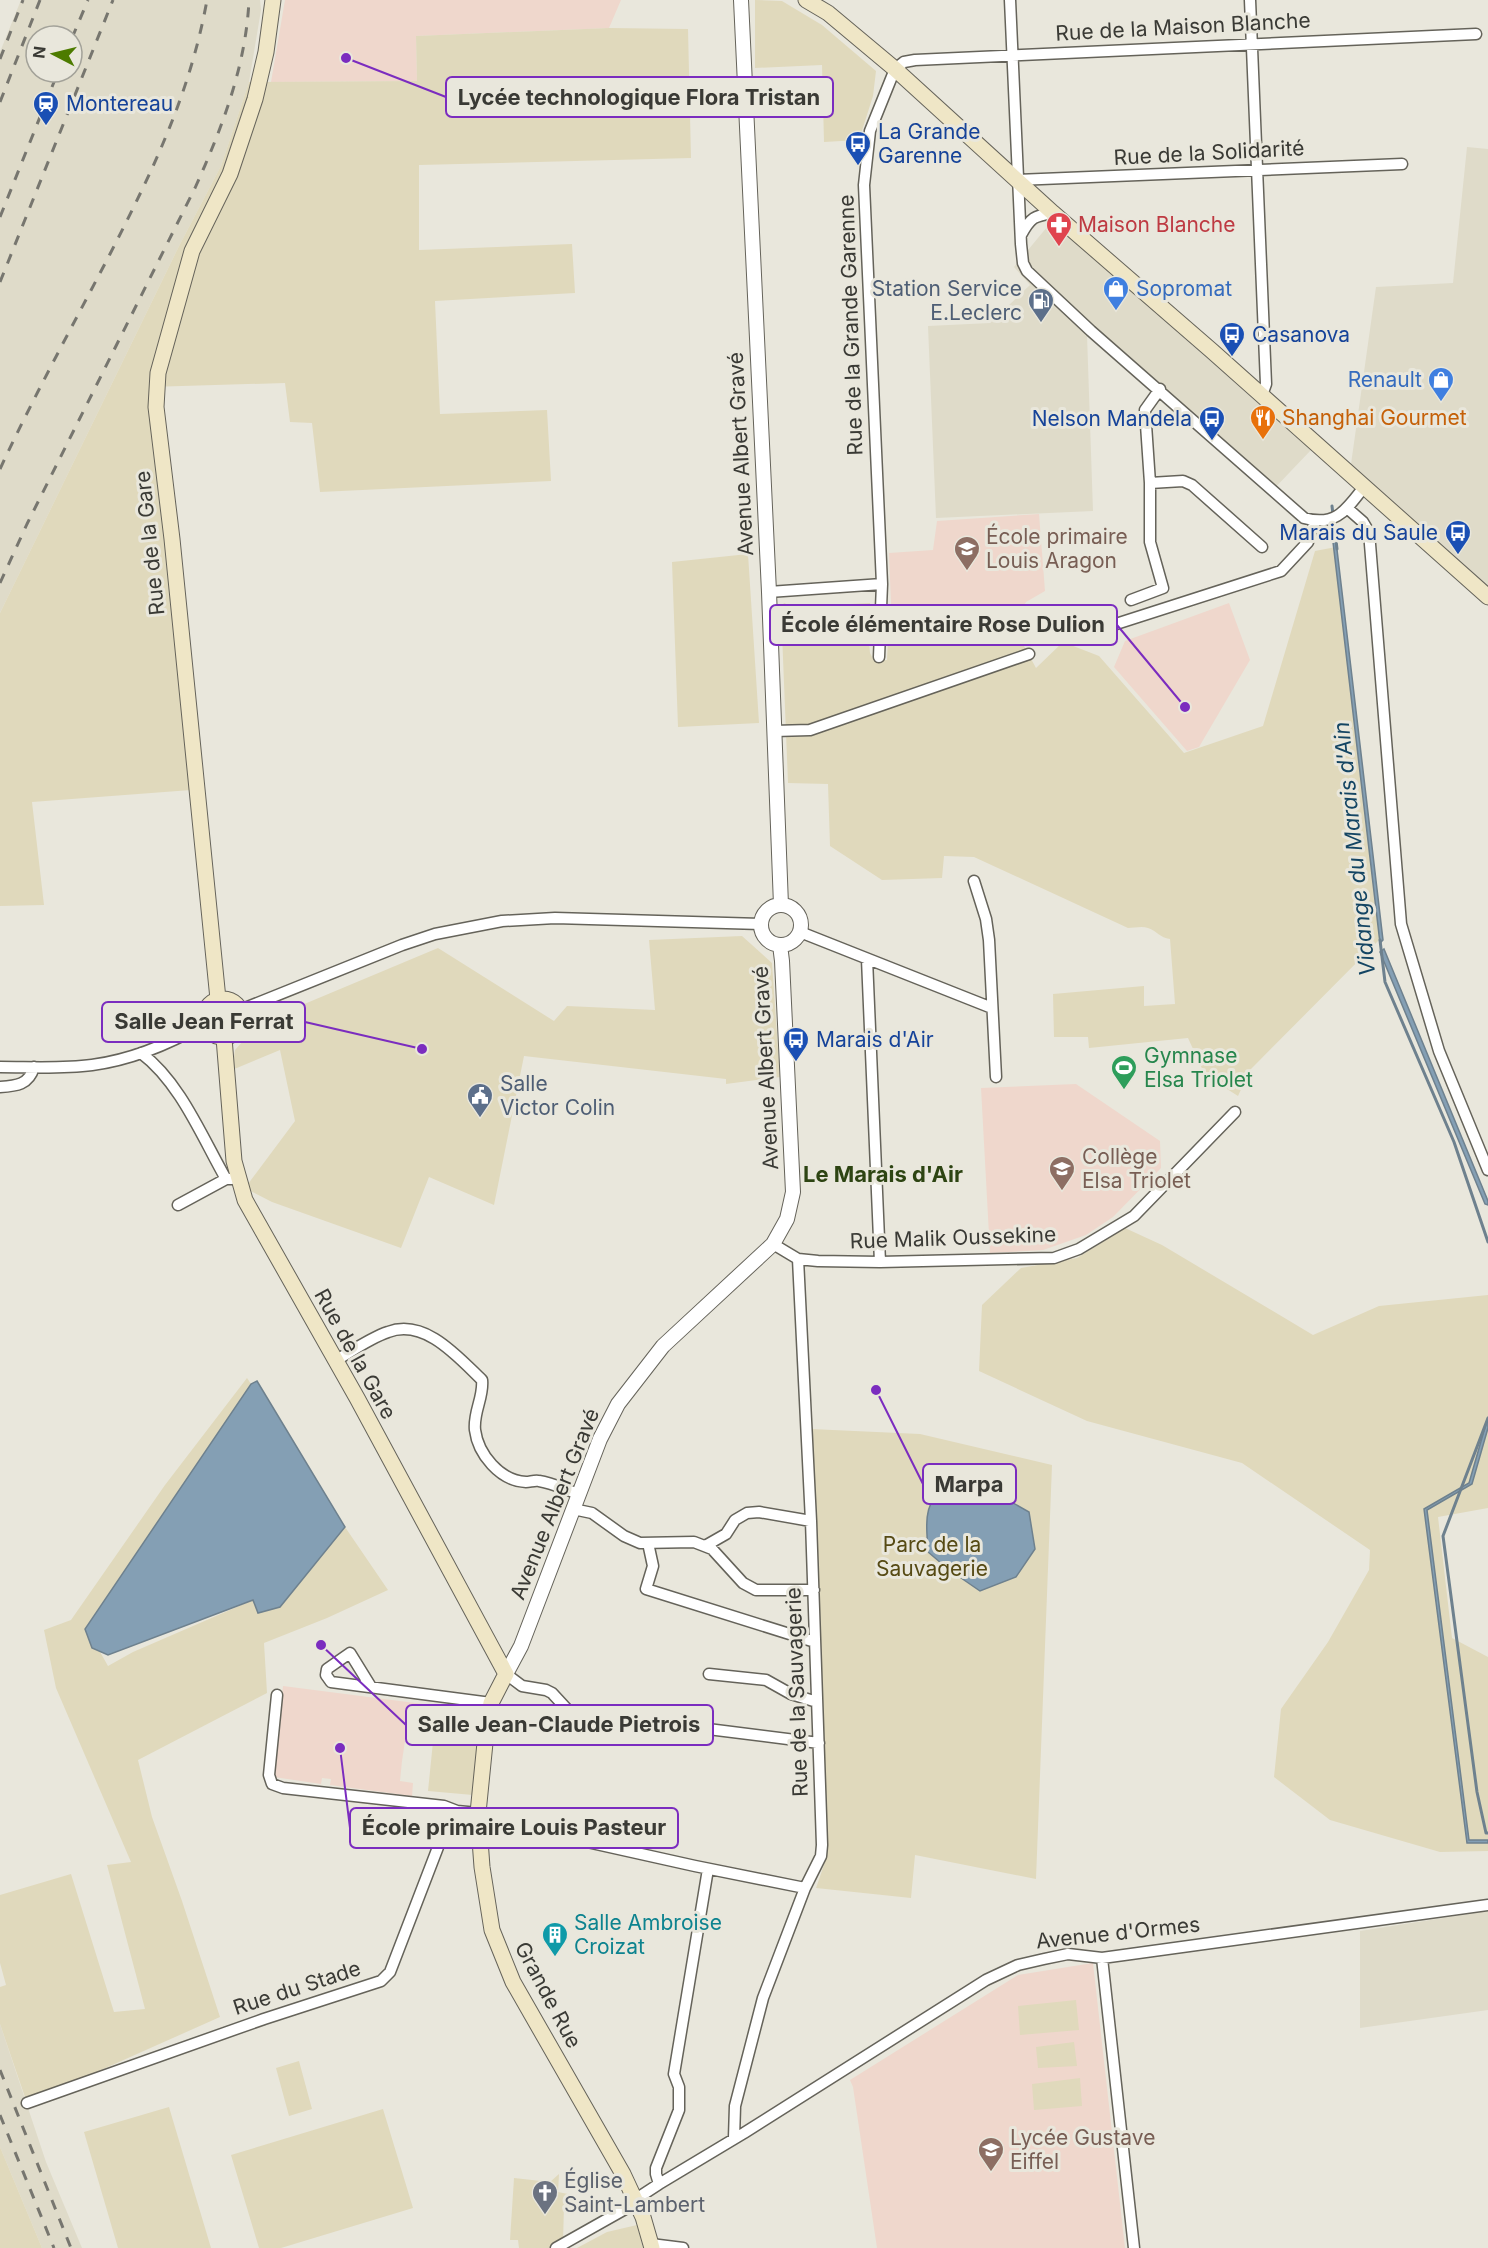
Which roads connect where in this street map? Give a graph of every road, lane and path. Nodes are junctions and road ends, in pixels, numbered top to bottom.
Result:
1 (273, 0) edge
2 (741, 0) edge
3 (806, 0) edge
4 (1010, 0) edge
5 (1250, 0) edge
6 (1476, 34) dead end
7 (1251, 44) junction
8 (1013, 55) junction
9 (895, 69) junction
10 (1402, 164) dead end
11 (1258, 171) junction
12 (1017, 180) junction
13 (1053, 213) junction
14 (1021, 235) junction
15 (1160, 389) junction
16 (1262, 395) junction
17 (1150, 483) junction
18 (1364, 487) junction
19 (1347, 508) junction
20 (1315, 521) junction
21 (1262, 547) dead end
22 (882, 584) junction
23 (769, 592) junction
24 (1488, 597) edge
25 (1131, 600) dead end
26 (1116, 624) dead end
27 (1029, 654) dead end
28 (879, 657) dead end
29 (774, 731) junction
30 (974, 881) dead end
31 (781, 905) junction
32 (761, 924) junction
33 (800, 932) junction
34 (780, 945) junction
35 (867, 959) junction
36 (218, 999) junction
37 (992, 1008) junction
38 (240, 1010) junction
39 (204, 1024) junction
40 (224, 1038) junction
41 (141, 1053) junction
42 (0, 1067) edge
43 (34, 1067) junction
44 (996, 1077) dead end
45 (0, 1087) edge
46 (1235, 1112) dead end
47 (1488, 1170) edge
48 (232, 1179) junction
49 (178, 1205) dead end
50 (773, 1244) junction
51 (798, 1259) junction
52 (880, 1262) junction
53 (335, 1361) junction
54 (579, 1494) junction
55 (573, 1509) junction
56 (811, 1521) junction
57 (648, 1543) junction
58 (705, 1546) junction
59 (814, 1590) junction
60 (815, 1642) junction
61 (506, 1674) junction
62 (709, 1674) dead end
63 (371, 1687) dead end
64 (278, 1695) dead end
65 (817, 1702) junction
66 (491, 1703) junction
67 (819, 1743) junction
68 (457, 1811) junction
69 (479, 1815) junction
70 (708, 1869) junction
71 (805, 1888) junction
72 (1488, 1905) edge
73 (1102, 1958) junction
74 (27, 2103) dead end
75 (734, 2138) junction
76 (659, 2184) junction
77 (636, 2199) junction
78 (651, 2246) edge
79 (556, 2248) edge
80 (683, 2248) edge
81 (1134, 2248) edge

1 - 36 main road, Rue de la Gare
2 - 23 street, Avenue Albert Gravé
3 - 9 main road
4 - 8 street
5 - 7 street
6 - 7 street, Rue de la Maison Blanche
7 - 8 street, Rue de la Maison Blanche
7 - 11 street
8 - 9 street, Rue de la Maison Blanche
8 - 12 street
9 - 12 main road
9 - 22 street, Rue de la Grande Garenne
10 - 11 street, Rue de la Solidarité
11 - 12 street, Rue de la Solidarité
11 - 16 street
12 - 13 main road
12 - 14 street
13 - 14 street
13 - 16 main road
14 - 15 street
15 - 17 street
15 - 20 street
16 - 18 main road
17 - 21 street
17 - 25 street
18 - 19 street
18 - 24 main road
19 - 20 street
19 - 47 street
20 - 26 street
22 - 23 street
22 - 28 street, Rue de la Grande Garenne
23 - 29 street, Avenue Albert Gravé
27 - 29 street
29 - 31 street, Avenue Albert Gravé
30 - 37 street
31 - 32 street
31 - 33 street
32 - 34 street
32 - 38 street
33 - 34 street
33 - 35 street
34 - 50 street, Avenue Albert Gravé
35 - 37 street
35 - 52 street
36 - 38 main road
36 - 39 main road
37 - 44 street
38 - 40 main road
39 - 40 main road
39 - 41 street
40 - 48 main road, Rue de la Gare
41 - 43 street
41 - 48 street
42 - 43 street
43 - 45 street
46 - 52 street, Rue Malik Oussekine
48 - 49 street
48 - 53 main road, Rue de la Gare
50 - 51 street
50 - 54 street, Avenue Albert Gravé
51 - 52 street, Rue Malik Oussekine
51 - 56 street, Rue de la Sauvagerie
53 - 54 street
53 - 61 main road, Rue de la Gare
54 - 55 street, Avenue Albert Gravé
55 - 57 street
55 - 61 street, Avenue Albert Gravé
56 - 58 street
56 - 59 street, Rue de la Sauvagerie
57 - 58 street
57 - 60 street
58 - 59 street
59 - 60 street, Rue de la Sauvagerie
60 - 65 street, Rue de la Sauvagerie
61 - 66 main road, Grande Rue
61 - 67 street
62 - 65 street
63 - 66 street
64 - 68 street
65 - 67 street, Rue de la Sauvagerie
66 - 69 main road, Grande Rue
67 - 71 street, Rue de la Sauvagerie
68 - 69 street
68 - 74 street, Rue du Stade
69 - 70 street
69 - 77 main road, Grande Rue
70 - 71 street
70 - 76 street
71 - 75 street, Rue de la Sauvagerie
72 - 73 street, Avenue d'Ormes
73 - 75 street, Avenue d'Ormes
73 - 81 street
75 - 76 street, Avenue d'Ormes
76 - 77 street, Avenue d'Ormes
77 - 78 main road, Grande Rue
77 - 79 street, Avenue d'Ormes
78 - 80 street

